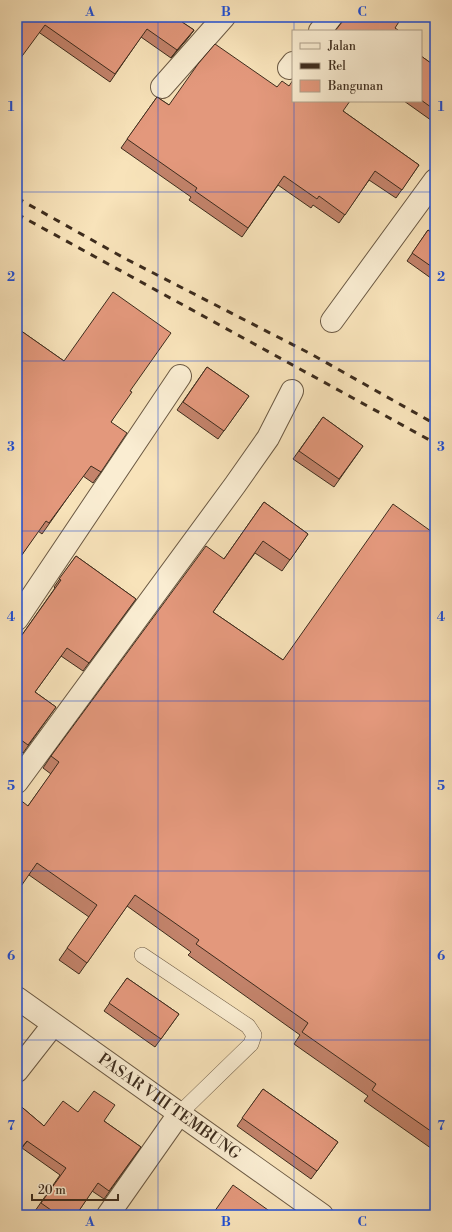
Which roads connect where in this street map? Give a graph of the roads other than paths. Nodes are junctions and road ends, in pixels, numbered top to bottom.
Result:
1 (224, 17) edge
2 (331, 17) edge
3 (321, 30) edge
4 (162, 87) dead end
5 (435, 180) edge
6 (332, 321) dead end
7 (180, 376) dead end
8 (292, 391) dead end
9 (17, 619) edge
10 (17, 782) edge
11 (142, 955) dead end
12 (17, 998) edge
13 (54, 1025) junction
14 (17, 1071) edge
15 (179, 1114) junction
16 (108, 1215) edge
17 (322, 1215) edge

1 - 4 street
2 - 3 street
5 - 6 street
7 - 9 street
8 - 10 street
11 - 15 lane
12 - 13 street, PASAR VIII TEMBUNG
13 - 14 street
13 - 15 street, PASAR VIII TEMBUNG
15 - 16 street
15 - 17 street, PASAR VIII TEMBUNG

